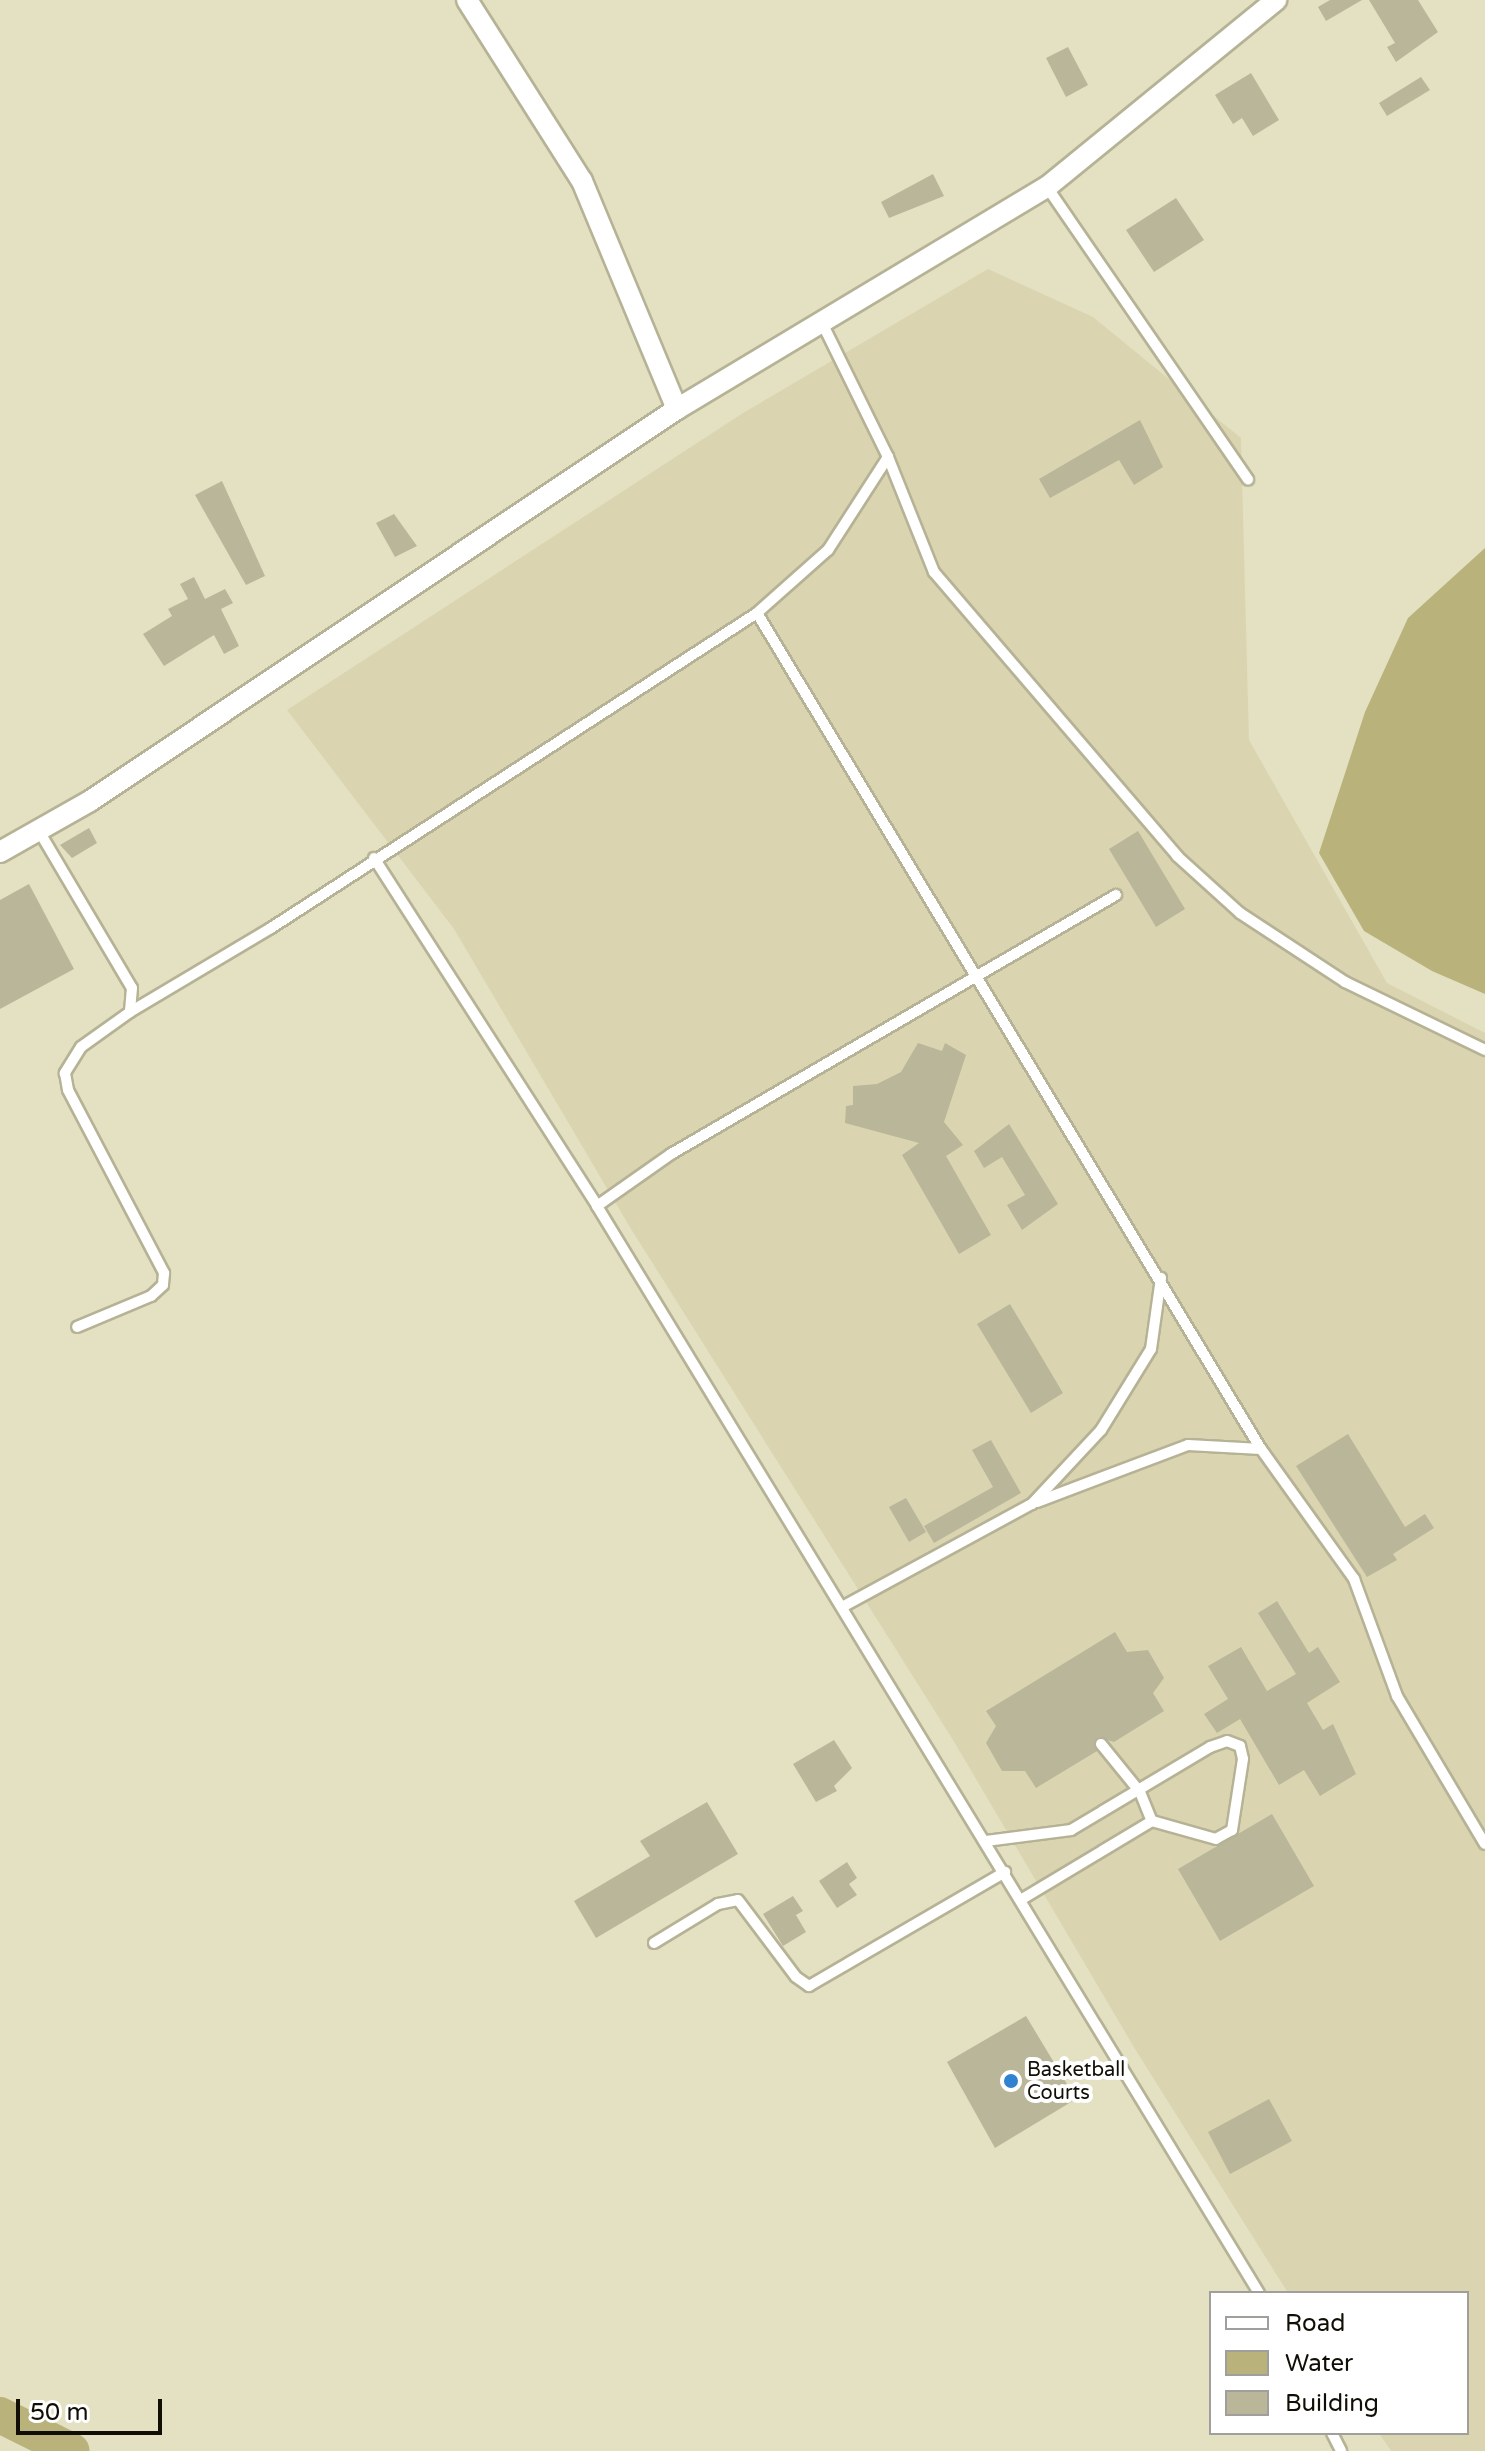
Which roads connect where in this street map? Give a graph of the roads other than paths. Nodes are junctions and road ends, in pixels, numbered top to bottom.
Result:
1 (467, 0) edge
2 (1276, 0) edge
3 (1047, 187) junction
4 (822, 323) junction
5 (677, 409) junction
6 (888, 457) junction
7 (1248, 480) dead end
8 (757, 613) junction
9 (39, 831) junction
10 (0, 852) edge
11 (374, 858) junction
12 (1116, 895) dead end
13 (978, 974) junction
14 (130, 1012) junction
15 (1485, 1050) edge
16 (597, 1206) junction
17 (1161, 1278) junction
18 (77, 1327) dead end
19 (1261, 1449) junction
20 (1032, 1504) junction
21 (842, 1607) junction
22 (1101, 1744) dead end
23 (1140, 1792) junction
24 (1152, 1821) junction
25 (986, 1841) junction
26 (1485, 1844) edge
27 (1005, 1872) junction
28 (1022, 1899) junction
29 (654, 1943) dead end
30 (1258, 2291) edge

1 - 5 street
2 - 3 street
3 - 4 street
3 - 7 lane
4 - 5 street
4 - 6 lane
5 - 9 street
6 - 8 lane
6 - 15 lane
8 - 11 lane
8 - 13 lane
9 - 10 street
9 - 14 lane
11 - 14 lane
11 - 16 lane
12 - 13 lane
13 - 16 lane
13 - 17 lane
14 - 18 lane
16 - 21 lane
17 - 19 lane
17 - 20 lane
19 - 20 lane
19 - 26 lane
20 - 21 lane
21 - 25 lane
22 - 23 lane
23 - 24 lane
23 - 24 lane
23 - 25 lane
24 - 28 lane
25 - 27 lane
27 - 28 lane
27 - 29 lane
28 - 30 lane

